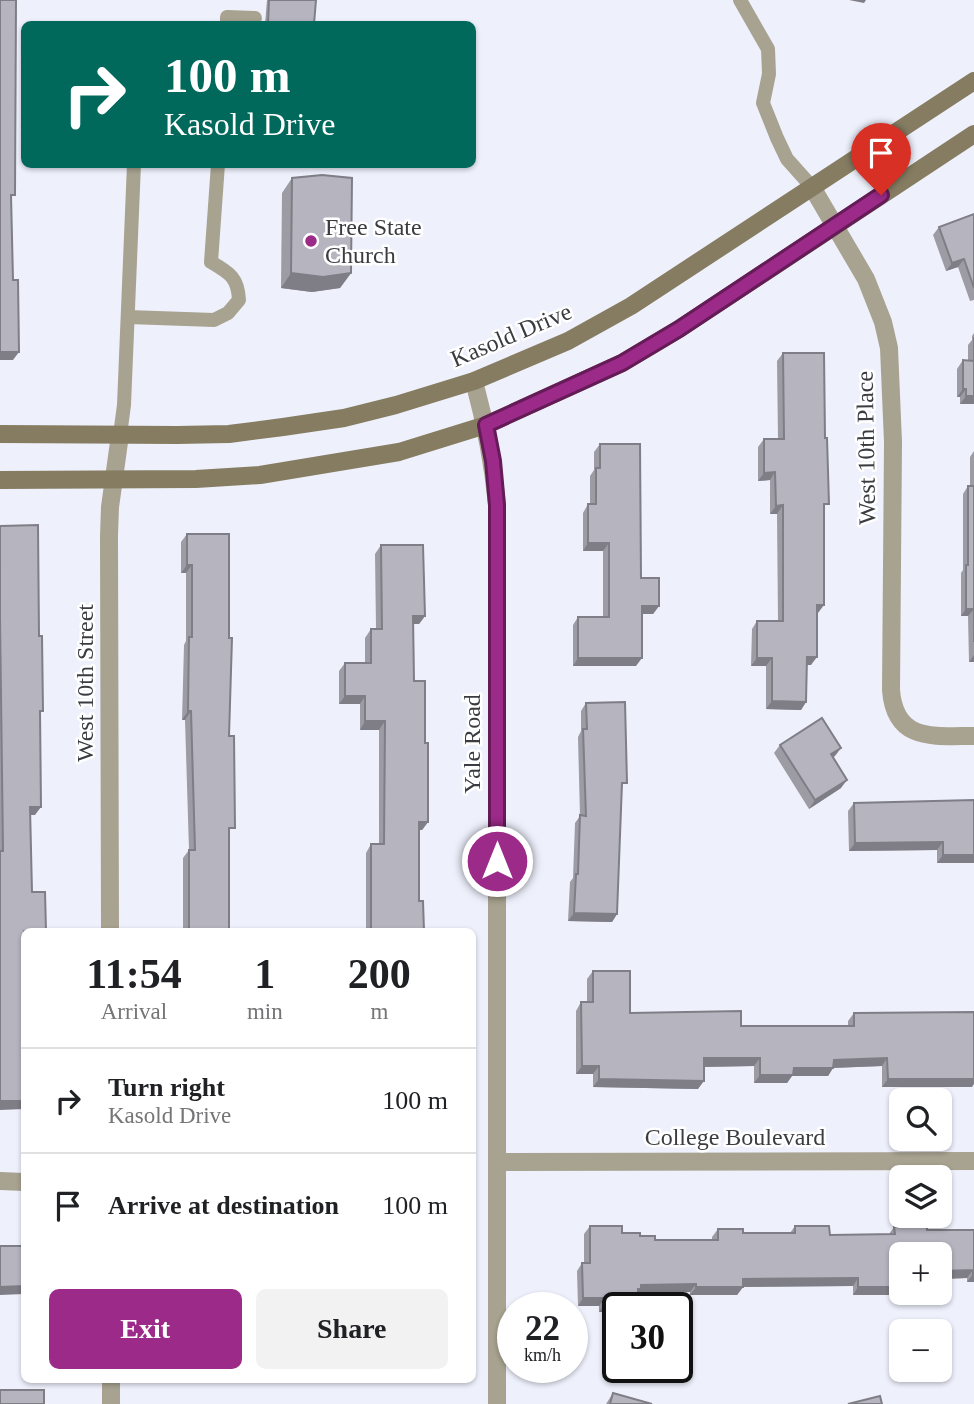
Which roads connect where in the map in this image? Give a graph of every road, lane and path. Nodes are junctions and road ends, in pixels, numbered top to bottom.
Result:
1 (740, 0) edge
2 (254, 18) dead end
3 (227, 21) edge
4 (974, 81) edge
5 (974, 134) edge
6 (134, 168) edge
7 (218, 168) edge
8 (811, 187) junction
9 (835, 225) junction
10 (128, 317) junction
11 (474, 381) junction
12 (486, 425) junction
13 (0, 434) edge
14 (120, 435) junction
15 (0, 480) edge
16 (114, 480) junction
17 (974, 736) edge
18 (110, 928) edge
19 (974, 1161) edge
20 (497, 1163) junction
21 (0, 1181) edge
22 (21, 1182) edge
23 (111, 1383) edge
24 (111, 1404) edge
25 (497, 1404) edge

1 - 8 lane
2 - 3 lane
4 - 8 main road, Kasold Drive
5 - 9 main road
6 - 10 lane
7 - 10 lane
8 - 9 street, West 10th Place
8 - 11 main road, Kasold Drive
9 - 12 main road
9 - 17 street, West 10th Place
10 - 14 lane
11 - 12 street, Yale Road
11 - 14 main road, Kasold Drive
12 - 16 main road
12 - 20 street, Yale Road
13 - 14 main road, Kasold Drive
14 - 16 street, West 10th Street
15 - 16 main road
16 - 18 street, West 10th Street
19 - 20 street, College Boulevard
20 - 25 street, Yale Road
21 - 22 street
23 - 24 street

